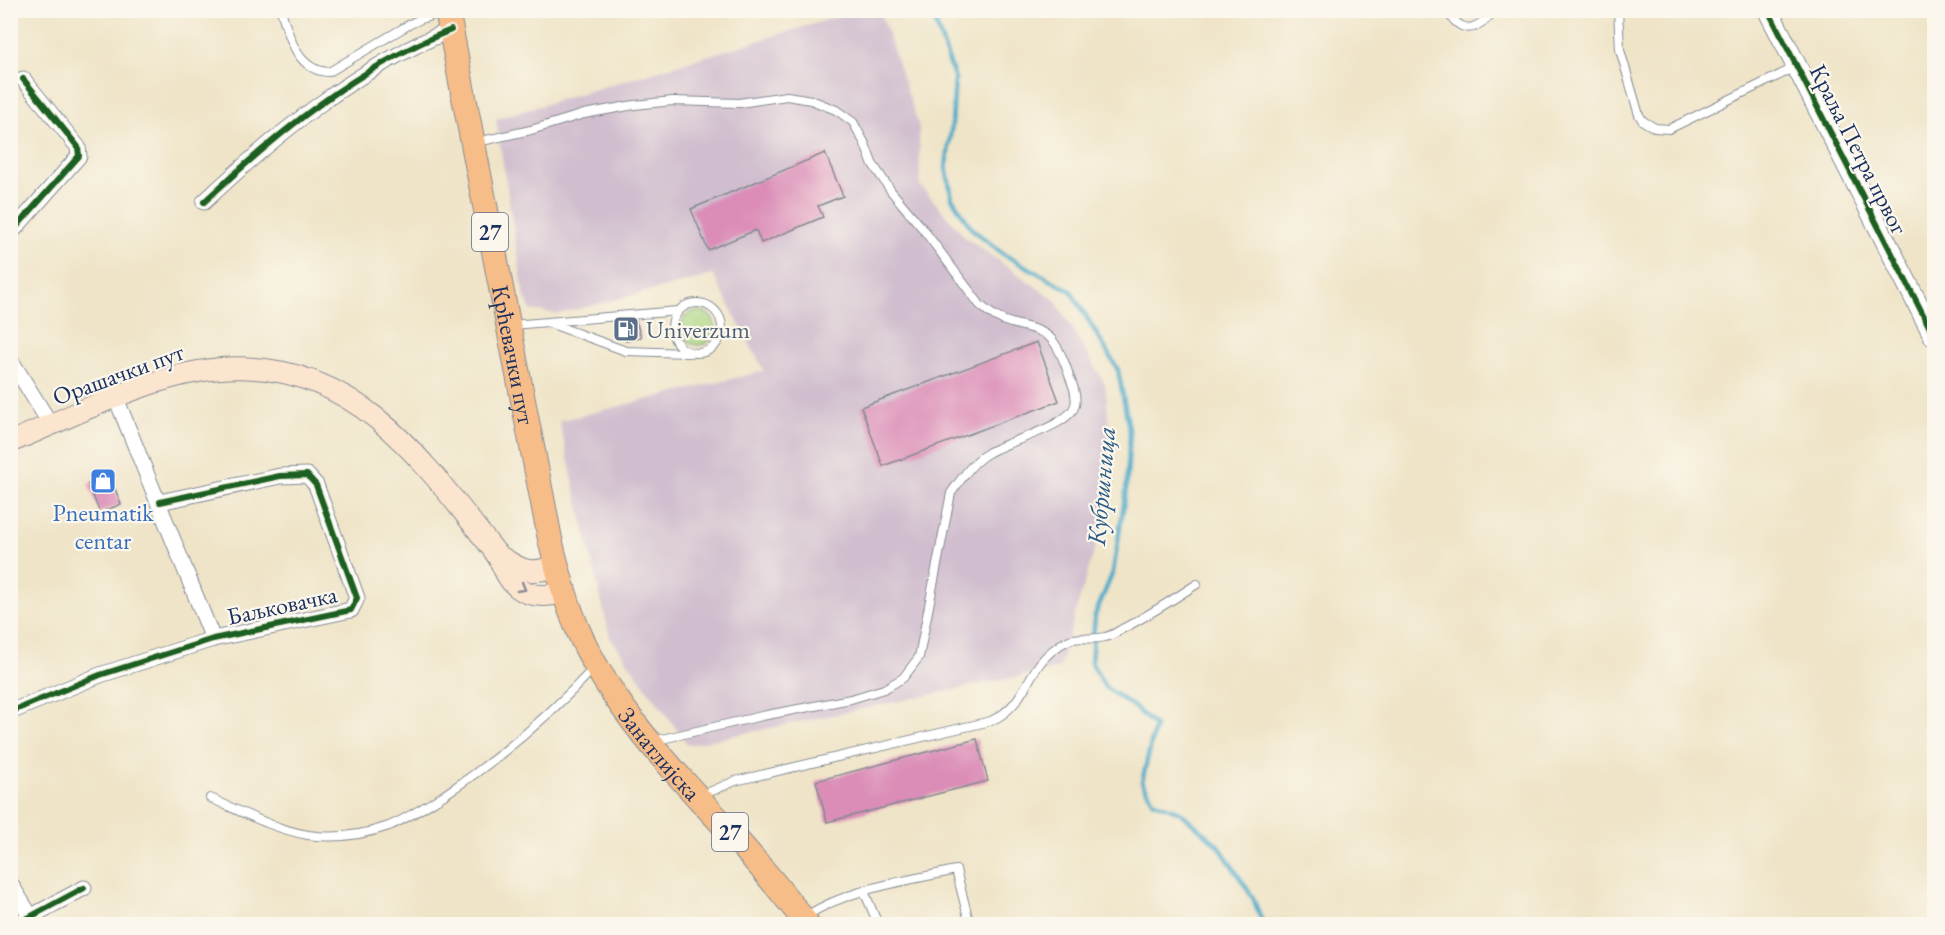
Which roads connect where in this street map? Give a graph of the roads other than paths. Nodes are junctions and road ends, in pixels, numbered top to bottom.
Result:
1 (281, 10) edge
2 (1446, 10) edge
3 (1495, 10) edge
4 (1618, 10) edge
5 (1768, 10) edge
6 (449, 17) edge
7 (1797, 66) junction
8 (23, 79) dead end
9 (473, 143) junction
10 (204, 202) dead end
11 (10, 234) edge
12 (678, 311) junction
13 (547, 322) junction
14 (508, 326) junction
15 (1935, 336) edge
16 (693, 353) junction
17 (10, 359) edge
18 (116, 398) junction
19 (51, 425) junction
20 (10, 442) edge
21 (160, 502) junction
22 (496, 554) junction
23 (556, 567) junction
24 (1197, 584) dead end
25 (564, 592) junction
26 (213, 639) junction
27 (596, 665) junction
28 (10, 712) edge
29 (649, 742) junction
30 (697, 797) junction
31 (210, 798) dead end
32 (10, 883) edge
33 (84, 888) dead end
34 (864, 891) junction
35 (32, 917) junction
36 (805, 921) edge
37 (17, 924) edge
38 (878, 924) edge
39 (963, 924) edge

1 - 6 lane
2 - 3 lane
4 - 7 lane
5 - 7 street, Краља Петра првог
6 - 9 main road, Крћевачки пут / 27
6 - 10 street
7 - 15 street, Краља Петра првог
8 - 11 street
9 - 14 main road, Крћевачки пут / 27
9 - 29 lane
12 - 13 lane
12 - 16 lane
12 - 16 lane
13 - 14 lane
13 - 16 lane
14 - 23 main road, Крћевачки пут / 27
17 - 19 street
18 - 19 main road, Орашачки пут
18 - 21 street, Баљковачка
18 - 22 main road, Орашачки пут
19 - 20 main road, Орашачки пут
21 - 26 street, Баљковачка
21 - 26 street, Баљковачка
22 - 23 main road
22 -> 25 main road
23 - 25 main road, Крћевачки пут / 27
24 - 30 lane
25 - 27 main road, Занатлијска / 27
26 - 28 street, Баљковачка
27 - 29 main road, Занатлијска / 27
27 - 31 lane
29 - 30 main road, Занатлијска / 27
30 - 36 main road, Занатлијска / 27
32 - 35 street
33 - 35 street
34 - 36 lane
34 - 38 lane
34 - 39 lane
35 - 37 street

